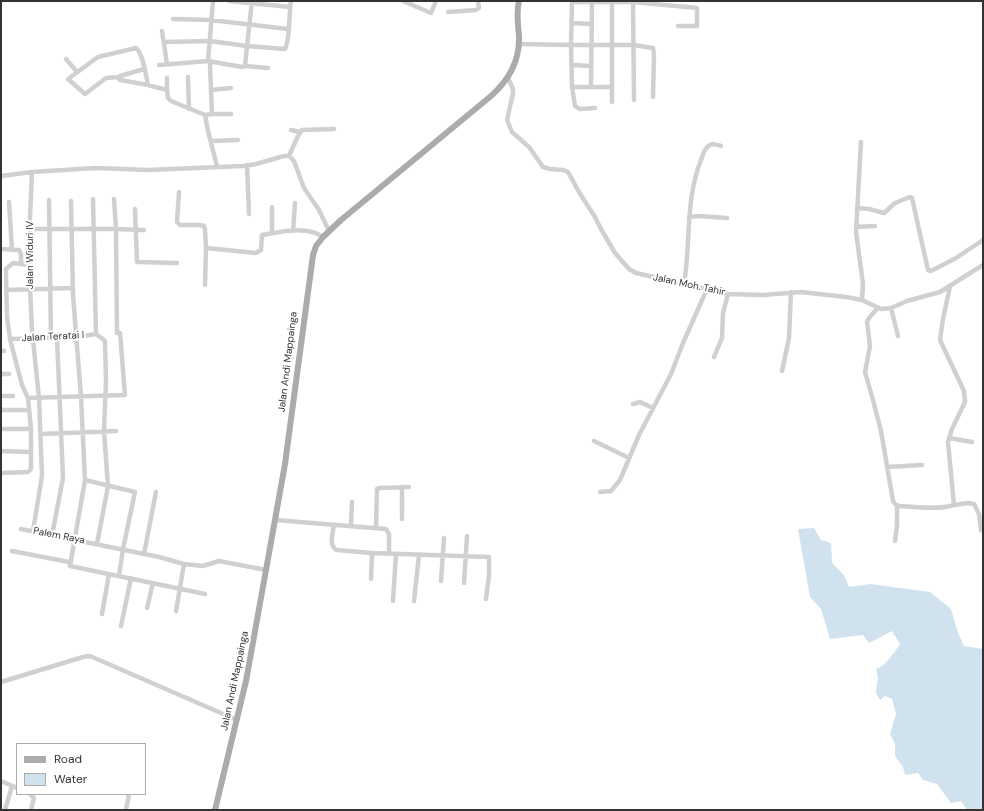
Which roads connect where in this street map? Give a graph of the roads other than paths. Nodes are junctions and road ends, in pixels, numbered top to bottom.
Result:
1 (213, 1) edge
2 (229, 1) edge
3 (291, 1) edge
4 (403, 1) edge
5 (436, 1) edge
6 (478, 1) edge
7 (519, 1) edge
8 (252, 2) edge
9 (572, 2) edge
10 (612, 2) edge
11 (635, 2) edge
12 (592, 3) junction
13 (290, 7) junction
14 (448, 12) dead end
15 (173, 19) dead end
16 (211, 20) junction
17 (572, 23) junction
18 (250, 24) junction
19 (591, 24) junction
20 (678, 26) dead end
21 (288, 29) junction
22 (162, 31) dead end
23 (210, 41) junction
24 (164, 42) junction
25 (519, 44) junction
26 (571, 45) junction
27 (591, 45) junction
28 (612, 45) junction
29 (634, 45) junction
30 (248, 46) junction
31 (66, 59) dead end
32 (209, 63) junction
33 (167, 64) junction
34 (159, 65) dead end
35 (572, 65) junction
36 (245, 66) junction
37 (591, 66) junction
38 (268, 68) dead end
39 (144, 70) junction
40 (77, 72) junction
41 (119, 77) junction
42 (188, 77) dead end
43 (167, 78) dead end
44 (508, 78) junction
45 (148, 85) junction
46 (572, 87) junction
47 (591, 87) junction
48 (612, 87) junction
49 (231, 88) dead end
50 (167, 90) junction
51 (211, 90) junction
52 (653, 97) dead end
53 (634, 100) dead end
54 (612, 102) dead end
55 (595, 108) dead end
56 (189, 109) junction
57 (212, 114) junction
58 (231, 114) dead end
59 (205, 115) junction
60 (334, 129) dead end
61 (291, 130) dead end
62 (300, 132) junction
63 (238, 140) dead end
64 (212, 141) junction
65 (860, 142) dead end
66 (722, 146) dead end
67 (289, 156) junction
68 (247, 165) junction
69 (217, 166) junction
70 (32, 172) junction
71 (1, 176) edge
72 (179, 192) dead end
73 (93, 199) dead end
74 (114, 199) dead end
75 (49, 200) dead end
76 (71, 201) dead end
77 (9, 202) dead end
78 (295, 203) dead end
79 (272, 207) dead end
80 (857, 208) junction
81 (135, 209) dead end
82 (249, 214) dead end
83 (689, 217) junction
84 (727, 218) dead end
85 (875, 226) dead end
86 (856, 227) junction
87 (29, 229) junction
88 (50, 229) junction
89 (73, 229) junction
90 (94, 229) junction
91 (116, 229) junction
92 (135, 230) junction
93 (144, 230) dead end
94 (293, 230) junction
95 (328, 231) junction
96 (272, 233) junction
97 (323, 237) junction
98 (983, 240) edge
99 (206, 248) junction
100 (1, 249) edge
101 (12, 250) junction
102 (177, 263) dead end
103 (21, 264) junction
104 (29, 265) junction
105 (983, 265) edge
106 (4, 269) edge
107 (684, 284) junction
108 (205, 285) dead end
109 (950, 286) junction
110 (73, 288) junction
111 (30, 289) junction
112 (51, 289) junction
113 (707, 289) junction
114 (7, 290) junction
115 (791, 292) junction
116 (728, 294) junction
117 (862, 300) junction
118 (891, 308) junction
119 (878, 309) junction
120 (96, 334) junction
121 (76, 336) junction
122 (898, 336) dead end
123 (57, 337) junction
124 (51, 338) junction
125 (10, 339) junction
126 (32, 339) junction
127 (714, 357) dead end
128 (782, 371) dead end
129 (1, 374) edge
130 (9, 374) dead end
131 (1, 396) edge
132 (13, 396) dead end
133 (105, 396) junction
134 (59, 397) junction
135 (81, 397) junction
136 (28, 398) junction
137 (40, 398) junction
138 (634, 404) dead end
139 (653, 408) junction
140 (1, 410) edge
141 (29, 410) junction
142 (1, 429) edge
143 (31, 429) junction
144 (104, 431) junction
145 (116, 431) dead end
146 (82, 432) junction
147 (61, 433) junction
148 (41, 434) junction
149 (949, 438) junction
150 (594, 441) dead end
151 (972, 442) dead end
152 (1, 451) edge
153 (30, 452) junction
154 (629, 458) junction
155 (922, 465) dead end
156 (888, 467) junction
157 (1, 473) edge
158 (85, 480) junction
159 (108, 486) junction
160 (402, 487) junction
161 (408, 487) dead end
162 (156, 492) dead end
163 (600, 492) dead end
164 (352, 502) dead end
165 (897, 505) junction
166 (954, 505) junction
167 (402, 519) dead end
168 (275, 520) junction
169 (334, 525) junction
170 (351, 526) junction
171 (376, 528) junction
172 (21, 529) dead end
173 (981, 530) dead end
174 (33, 531) junction
175 (52, 535) junction
176 (467, 536) dead end
177 (444, 538) dead end
178 (74, 540) junction
179 (895, 541) dead end
180 (97, 544) junction
181 (123, 550) junction
182 (12, 551) dead end
183 (372, 553) junction
184 (144, 554) junction
185 (389, 554) junction
186 (396, 554) junction
187 (419, 555) junction
188 (443, 556) junction
189 (466, 556) junction
190 (69, 562) junction
191 (184, 564) junction
192 (266, 570) junction
193 (109, 574) junction
194 (119, 576) junction
195 (131, 578) junction
196 (371, 579) dead end
197 (441, 581) dead end
198 (153, 583) junction
199 (464, 583) dead end
200 (180, 589) junction
201 (205, 594) dead end
202 (486, 599) dead end
203 (393, 601) dead end
204 (414, 601) dead end
205 (148, 608) dead end
206 (176, 611) dead end
207 (102, 614) dead end
208 (121, 626) dead end
209 (1, 682) edge
210 (237, 720) junction
211 (1, 781) edge
212 (12, 786) junction
213 (16, 788) edge
214 (31, 795) edge
215 (129, 795) edge
216 (5, 810) edge
217 (31, 810) edge
218 (126, 810) edge
219 (215, 810) edge

1 - 16 street
2 - 8 street
3 - 13 street
4 - 5 street
6 - 14 street
7 - 25 main road, Jalan Andi Mappainga
8 - 13 street
8 - 18 street
9 - 12 street
9 - 17 street
10 - 11 street
10 - 12 street
10 - 28 street
11 - 20 street
11 - 29 street
12 - 19 street
13 - 21 street
15 - 16 street
16 - 18 street
16 - 23 street
17 - 19 street
17 - 26 street
18 - 21 street
18 - 30 street
19 - 27 street
21 - 30 street
22 - 24 street
23 - 24 street
23 - 30 street
23 - 32 street
24 - 33 street
25 - 26 street
25 - 44 main road, Jalan Andi Mappainga
26 - 27 street
26 - 35 street
27 - 28 street
27 - 37 street
28 - 29 street
28 - 48 street
29 - 52 street
29 - 53 street
30 - 36 street
31 - 40 street
32 - 33 street
32 - 36 street
32 - 51 street
33 - 34 street
35 - 37 street
35 - 46 street
36 - 38 street
37 - 47 street
39 - 40 street
39 - 41 street
39 - 45 street
40 - 41 street
41 - 45 street
42 - 56 street
43 - 50 street
44 - 95 main road, Jalan Andi Mappainga
44 - 107 street, Jalan Moh. Tahir
45 - 50 street
46 - 47 street
46 - 55 street
47 - 48 street
48 - 54 street
49 - 51 street
50 - 56 street
51 - 57 street
56 - 59 street
57 - 58 street
57 - 59 street
59 - 64 street
60 - 62 street
61 - 62 street
62 - 67 street
63 - 64 street
64 - 69 street
65 - 80 street
66 - 83 street
67 - 68 street
67 - 95 street
68 - 69 street
68 - 82 street
69 - 70 street
70 - 71 street
70 - 87 street, Jalan Widuri IV
72 - 99 street
73 - 90 street
74 - 91 street
75 - 88 street
76 - 89 street
77 - 101 street
78 - 94 street
79 - 96 street
80 - 86 street
80 - 98 street
81 - 92 street
83 - 84 street
83 - 107 street
85 - 86 street
86 - 117 street
87 - 88 street
87 - 104 street, Jalan Widuri IV
88 - 89 street
88 - 112 street
89 - 90 street
89 - 110 street
90 - 91 street
90 - 120 street
91 - 92 street
91 - 133 street
92 - 93 street
92 - 102 street
94 - 96 street
94 - 97 street
95 - 97 main road, Jalan Andi Mappainga
96 - 99 street
97 - 168 main road, Jalan Andi Mappainga
99 - 108 street
100 - 101 street
101 - 103 street
103 - 104 street
103 - 106 street
104 - 111 street, Jalan Widuri IV
105 - 109 street
106 - 114 street
107 - 113 street, Jalan Moh. Tahir
109 - 118 street
109 - 149 street
110 - 112 street
110 - 121 street
111 - 112 street
111 - 114 street
111 - 126 street, Jalan Widuri IV
112 - 124 street
113 - 116 street, Jalan Moh. Tahir
113 - 139 street
114 - 125 street
115 - 116 street, Jalan Moh. Tahir
115 - 117 street, Jalan Moh. Tahir
115 - 128 street
116 - 127 street
117 - 119 street, Jalan Moh. Tahir
118 - 119 street
118 - 122 street
119 - 156 street
120 - 121 street, Jalan Teratai I
120 - 133 street
121 - 123 street, Jalan Teratai I
121 - 135 street
123 - 124 street, Jalan Teratai I
123 - 134 street
124 - 126 street, Jalan Teratai I
125 - 126 street, Jalan Teratai I
125 - 136 street
126 - 137 street, Jalan Widuri IV
129 - 130 street
131 - 132 street
133 - 135 street
133 - 144 street
134 - 135 street
134 - 137 street
134 - 147 street
135 - 146 street
136 - 137 street
136 - 141 street
137 - 148 street, Jalan Widuri IV
138 - 139 street
139 - 154 street
140 - 141 street
141 - 143 street
142 - 143 street
143 - 153 street
144 - 145 street
144 - 146 street
144 - 159 street
146 - 147 street
146 - 158 street
147 - 148 street
147 - 175 street
148 - 174 street, Jalan Widuri IV
149 - 151 street
149 - 166 street
150 - 154 street
152 - 153 street
153 - 157 street
154 - 163 street
155 - 156 street
156 - 165 street
158 - 159 street
158 - 178 street
159 - 180 street
159 - 181 street
160 - 161 street
160 - 167 street
160 - 171 street
162 - 184 street
164 - 170 street
165 - 166 street
165 - 179 street
166 - 173 street
168 - 169 street
168 - 192 main road, Jalan Andi Mappainga
169 - 170 street
169 - 183 street
170 - 171 street
171 - 185 street
172 - 174 street, Palem Raya
174 - 175 street, Palem Raya
175 - 178 street, Palem Raya
176 - 189 street
177 - 188 street
178 - 180 street, Palem Raya
178 - 190 street
180 - 181 street, Palem Raya
181 - 184 street, Palem Raya
181 - 194 street
182 - 190 street
183 - 185 street
183 - 196 street
184 - 191 street, Palem Raya
185 - 186 street
186 - 187 street
186 - 203 street
187 - 188 street
187 - 204 street
188 - 189 street
188 - 197 street
189 - 199 street
189 - 202 street
190 - 193 street
191 - 192 street, Palem Raya
191 - 200 street
192 - 210 main road, Jalan Andi Mappainga
193 - 194 street
193 - 207 street
194 - 195 street
195 - 198 street
195 - 208 street
198 - 200 street
198 - 205 street
200 - 201 street
200 - 206 street
209 - 210 street
210 - 219 main road, Jalan Andi Mappainga
211 - 212 street
212 - 213 street
212 - 216 street
214 - 217 street
215 - 218 street

